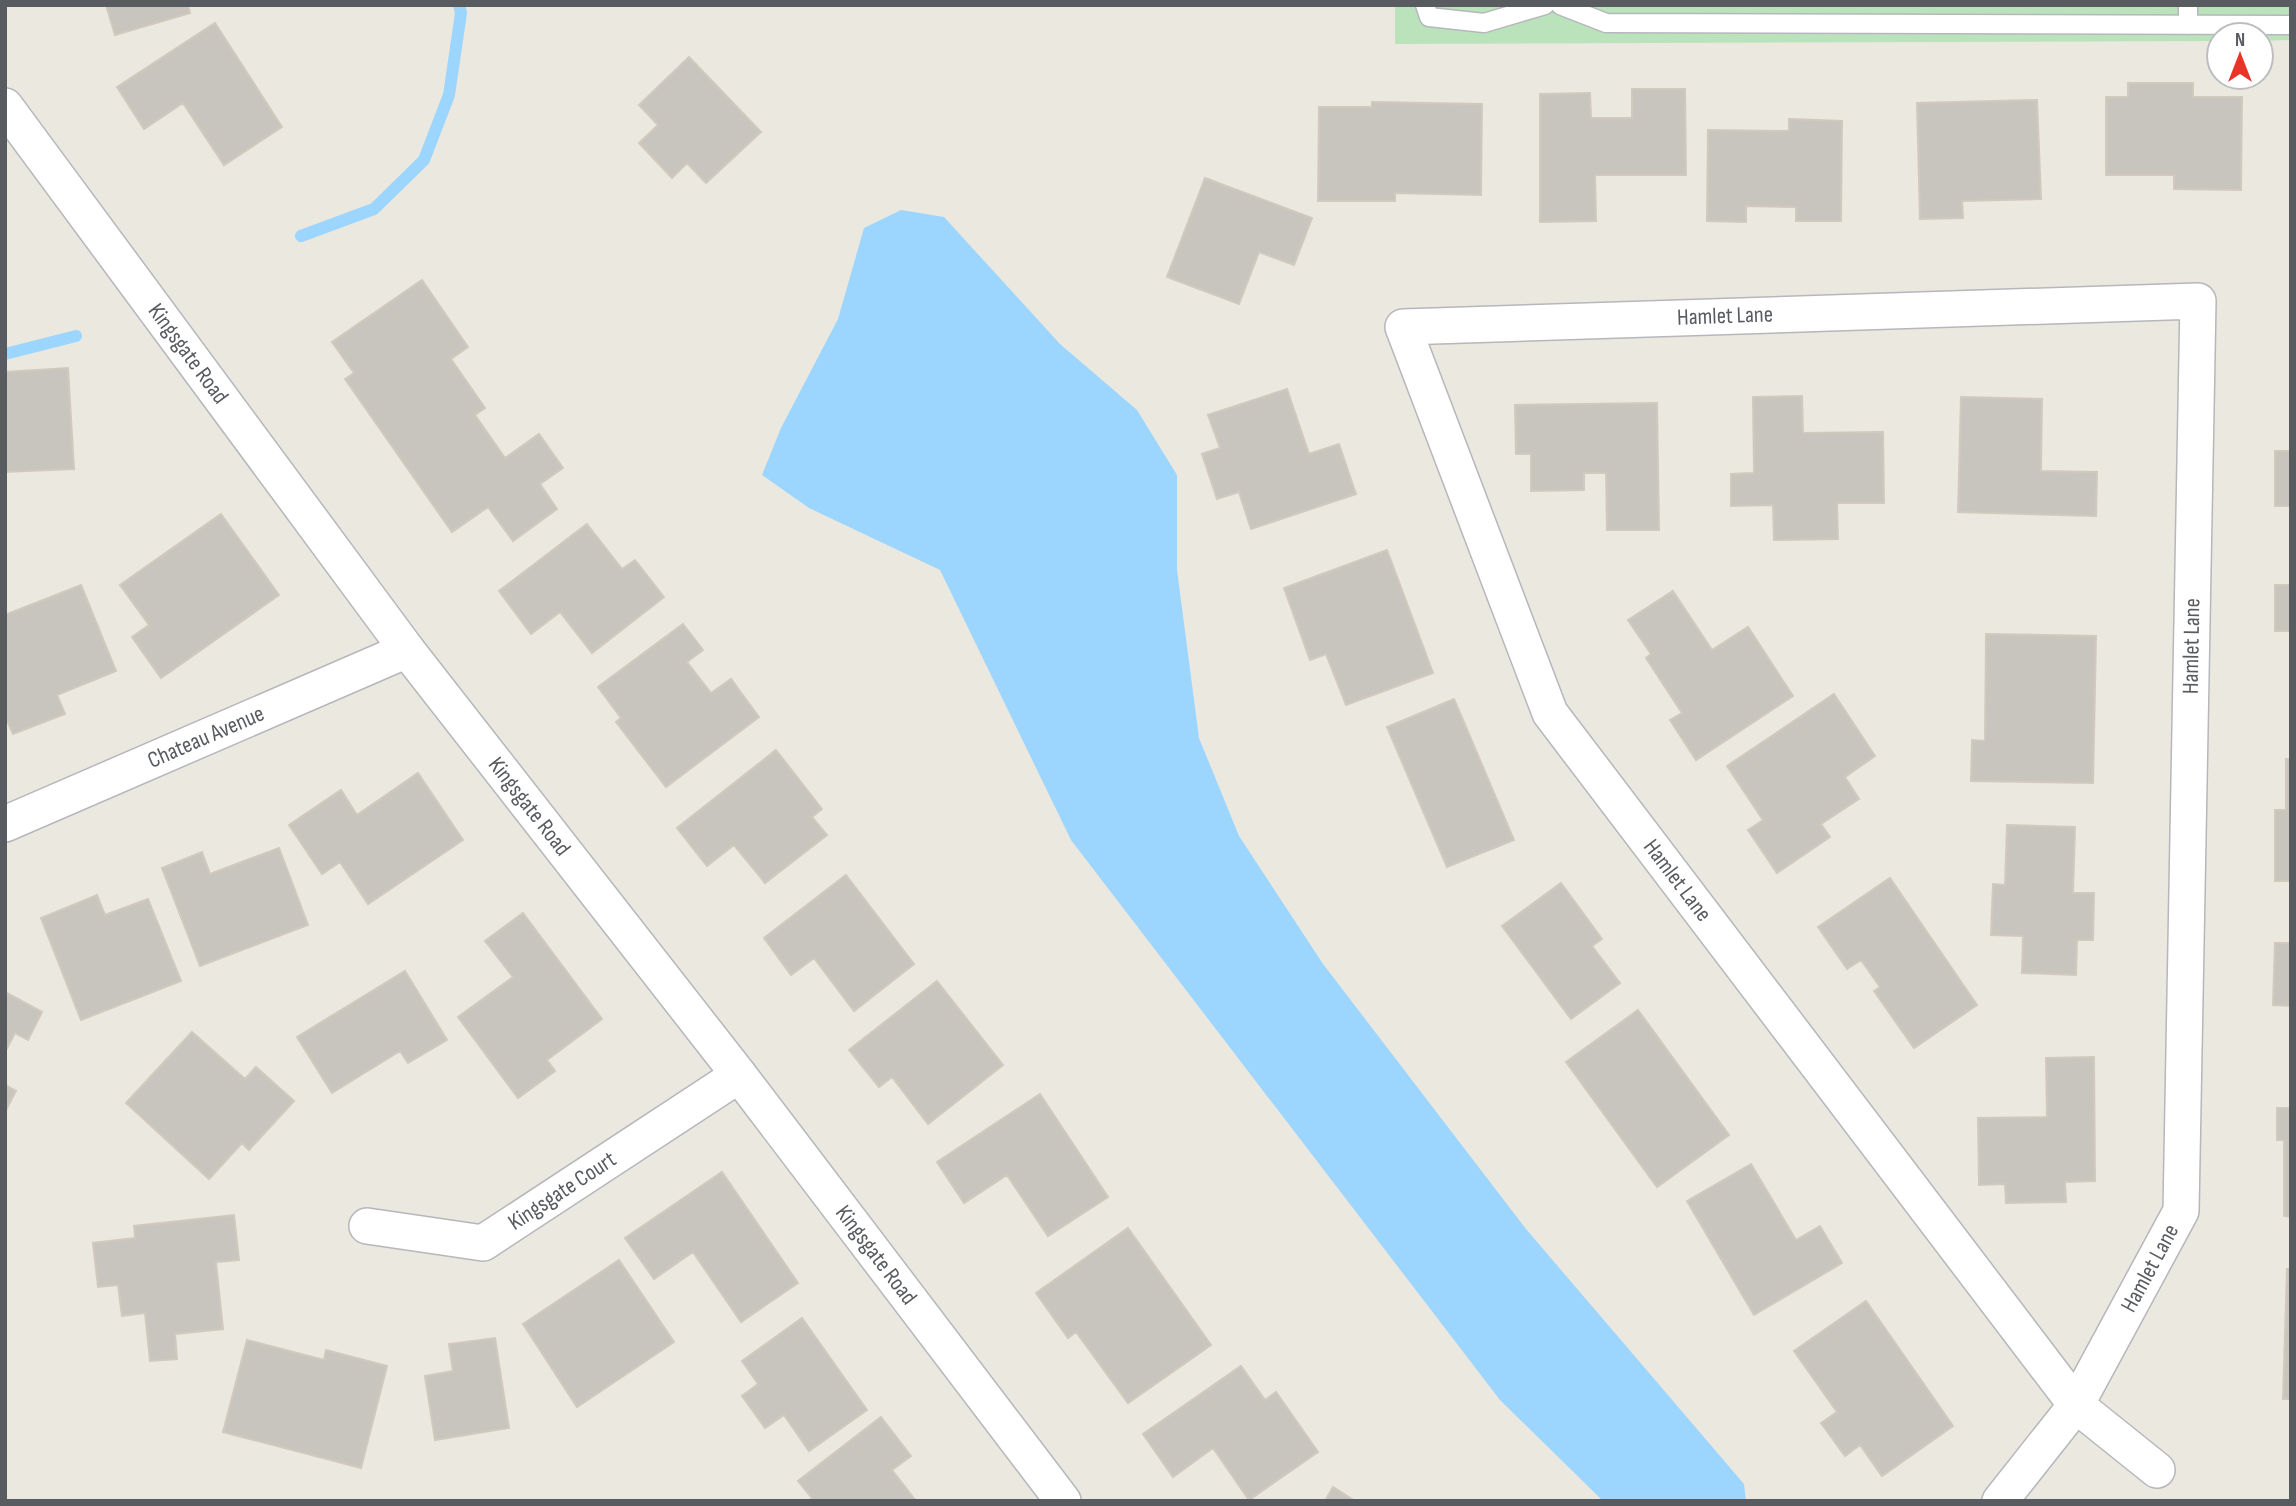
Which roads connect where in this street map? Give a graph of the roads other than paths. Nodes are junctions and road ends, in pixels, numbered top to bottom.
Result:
1 (1424, 5) edge
2 (1545, 5) edge
3 (1560, 5) edge
4 (1764, 5) edge
5 (1979, 5) edge
6 (2188, 5) edge
7 (1764, 24) junction
8 (1979, 24) junction
9 (2188, 24) junction
10 (2291, 25) edge
11 (5, 106) edge
12 (407, 650) junction
13 (5, 824) edge
14 (739, 1075) junction
15 (367, 1226) dead end
16 (2076, 1405) junction
17 (2157, 1470) dead end
18 (1063, 1501) edge
19 (2000, 1501) edge

1 - 2 lane
3 - 7 lane
4 - 7 lane
5 - 8 lane
6 - 9 lane
7 - 8 lane
8 - 9 lane
9 - 10 lane
11 - 12 street, Kingsgate Road
12 - 13 street, Chateau Avenue
12 - 14 street, Kingsgate Road
14 - 15 street, Kingsgate Court
14 - 18 street, Kingsgate Road
16 - 16 street, Hamlet Lane
16 - 17 street, Hamlet Lane
16 - 19 street, Hamlet Lane

